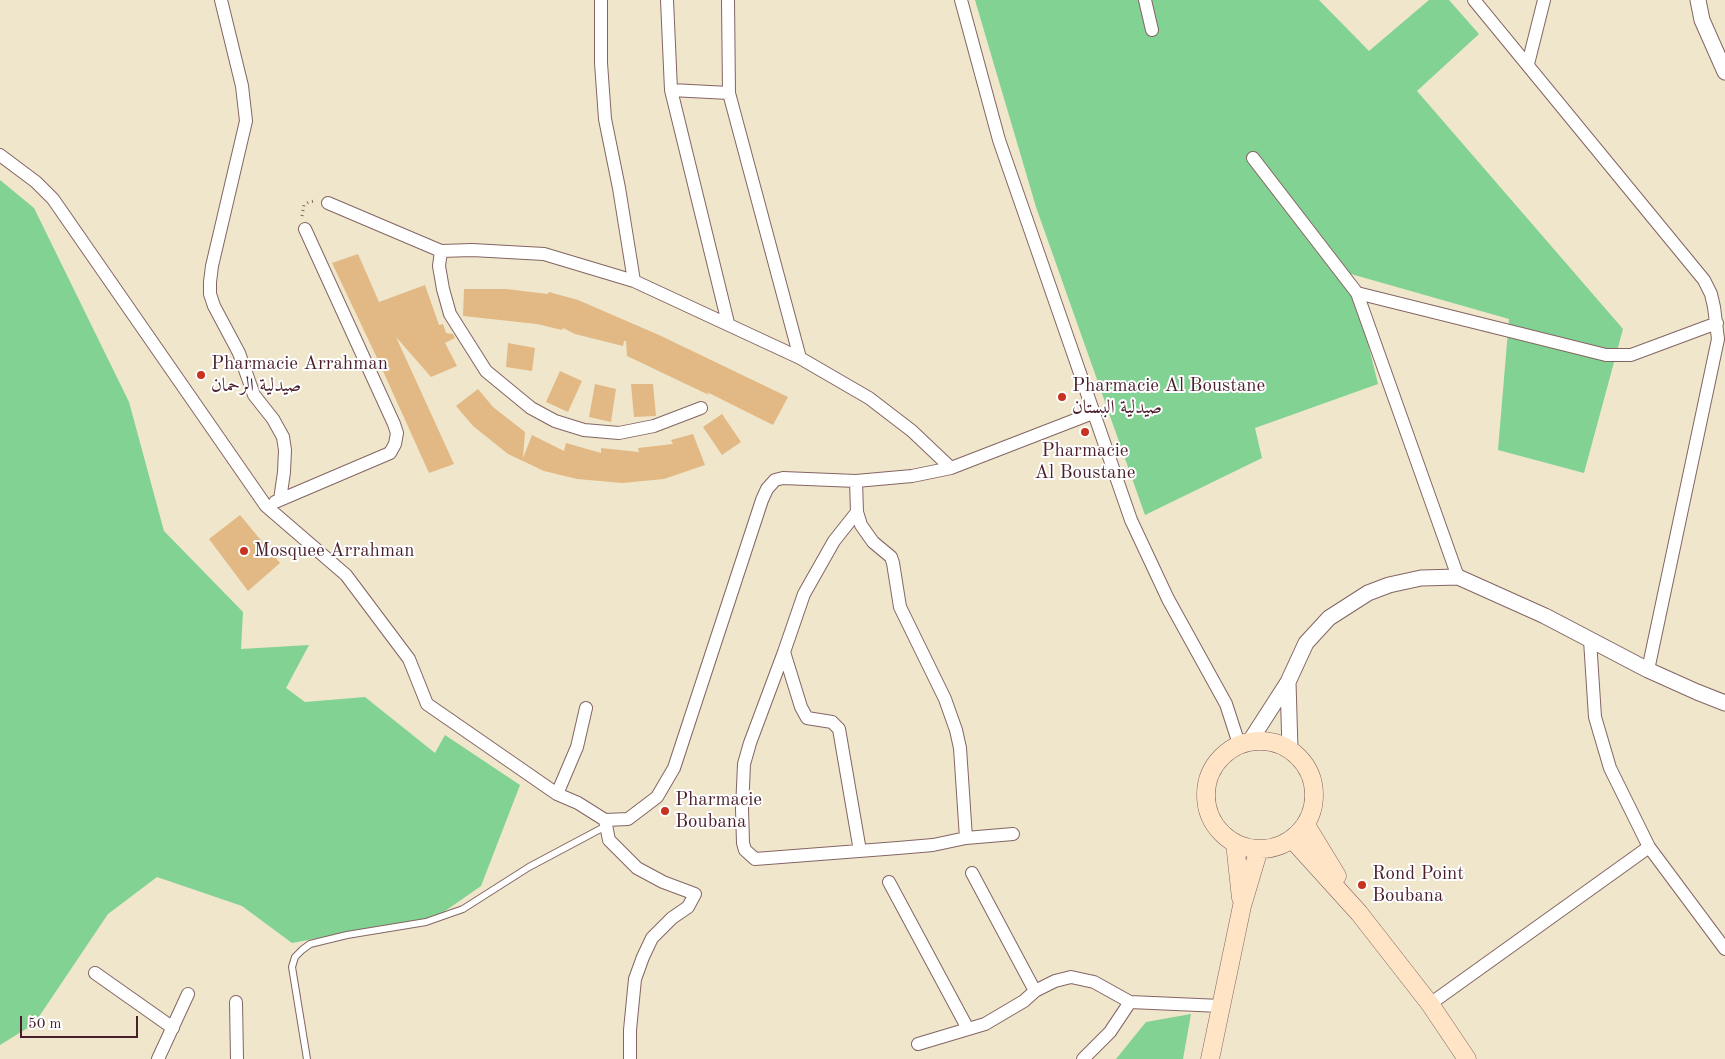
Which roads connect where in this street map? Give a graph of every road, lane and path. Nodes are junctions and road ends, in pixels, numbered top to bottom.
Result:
1 (221, 0) edge
2 (601, 0) edge
3 (667, 0) edge
4 (728, 0) edge
5 (961, 0) edge
6 (1145, 0) edge
7 (1474, 0) edge
8 (1544, 0) edge
9 (1698, 0) edge
10 (1152, 30) dead end
11 (1528, 64) junction
12 (1725, 72) edge
13 (670, 90) junction
14 (729, 93) junction
15 (0, 155) edge
16 (1253, 158) dead end
17 (328, 203) joint
18 (305, 229) joint
19 (440, 251) junction
20 (634, 281) junction
21 (1357, 294) junction
22 (728, 323) junction
23 (1717, 323) junction
24 (800, 358) junction
25 (701, 408) dead end
26 (1093, 413) junction
27 (951, 468) junction
28 (856, 481) junction
29 (280, 500) junction
30 (266, 506) junction
31 (857, 512) junction
32 (1458, 577) junction
33 (1590, 640) junction
34 (784, 652) junction
35 (1648, 670) junction
36 (1288, 682) junction
37 (1725, 703) edge
38 (586, 708) dead end
39 (1245, 743) junction
40 (1290, 749) junction
41 (557, 794) junction
42 (606, 823) junction
43 (1306, 825) junction
44 (1013, 834) dead end
45 (966, 838) junction
46 (1292, 839) junction
47 (1235, 843) junction
48 (1649, 847) junction
49 (1259, 849) junction
50 (860, 850) junction
51 (972, 873) dead end
52 (889, 882) dead end
53 (1242, 906) junction
54 (1359, 912) junction
55 (1725, 949) edge
56 (95, 973) dead end
57 (1035, 991) junction
58 (188, 994) dead end
59 (236, 1002) dead end
60 (1130, 1002) junction
61 (1430, 1004) junction
62 (1221, 1006) junction
63 (173, 1028) junction
64 (968, 1029) junction
65 (918, 1044) dead end
66 (158, 1059) edge
67 (237, 1059) edge
68 (307, 1059) edge
69 (630, 1059) edge
70 (1083, 1059) edge
71 (1210, 1059) edge
72 (1467, 1059) edge

1 - 29 street
2 - 20 street
3 - 13 street
4 - 14 street
5 - 26 street
6 - 10 street
7 - 11 street
8 - 11 street
9 - 12 street
11 - 23 street
13 - 14 street
13 - 22 street
14 - 24 street
15 - 30 street
16 - 21 street
17 - 18 path
17 - 19 street
18 - 29 street
19 - 20 street
19 - 25 street
20 - 22 street
21 - 23 street
21 - 32 street
22 - 24 street
23 - 35 street
24 - 27 street
26 - 27 street
26 - 39 street
27 - 28 street
28 - 31 street
28 - 42 street
29 - 30 street
30 - 41 street
31 - 34 street
31 - 45 street
32 - 33 street
32 - 36 street
33 - 35 street
33 - 48 street
34 - 50 street
34 - 50 street
35 - 37 street
36 - 39 street
36 - 40 street
38 - 41 street
39 - 40 main road
39 - 47 main road
40 - 43 main road
41 - 42 street
42 - 68 lane
42 - 69 street
43 - 46 main road
43 - 54 main road
44 - 45 street
45 - 50 street
46 - 49 main road
46 - 54 main road
47 - 49 main road
47 - 53 main road
48 - 55 street
48 - 61 street
49 - 53 main road
51 - 57 street
52 - 64 street
53 - 62 main road
54 - 61 main road
56 - 63 street
57 - 60 street
57 - 64 street
58 - 63 street
59 - 67 street
60 - 62 street
60 - 70 street
61 - 72 main road
62 - 71 main road
63 - 66 street
64 - 65 street

